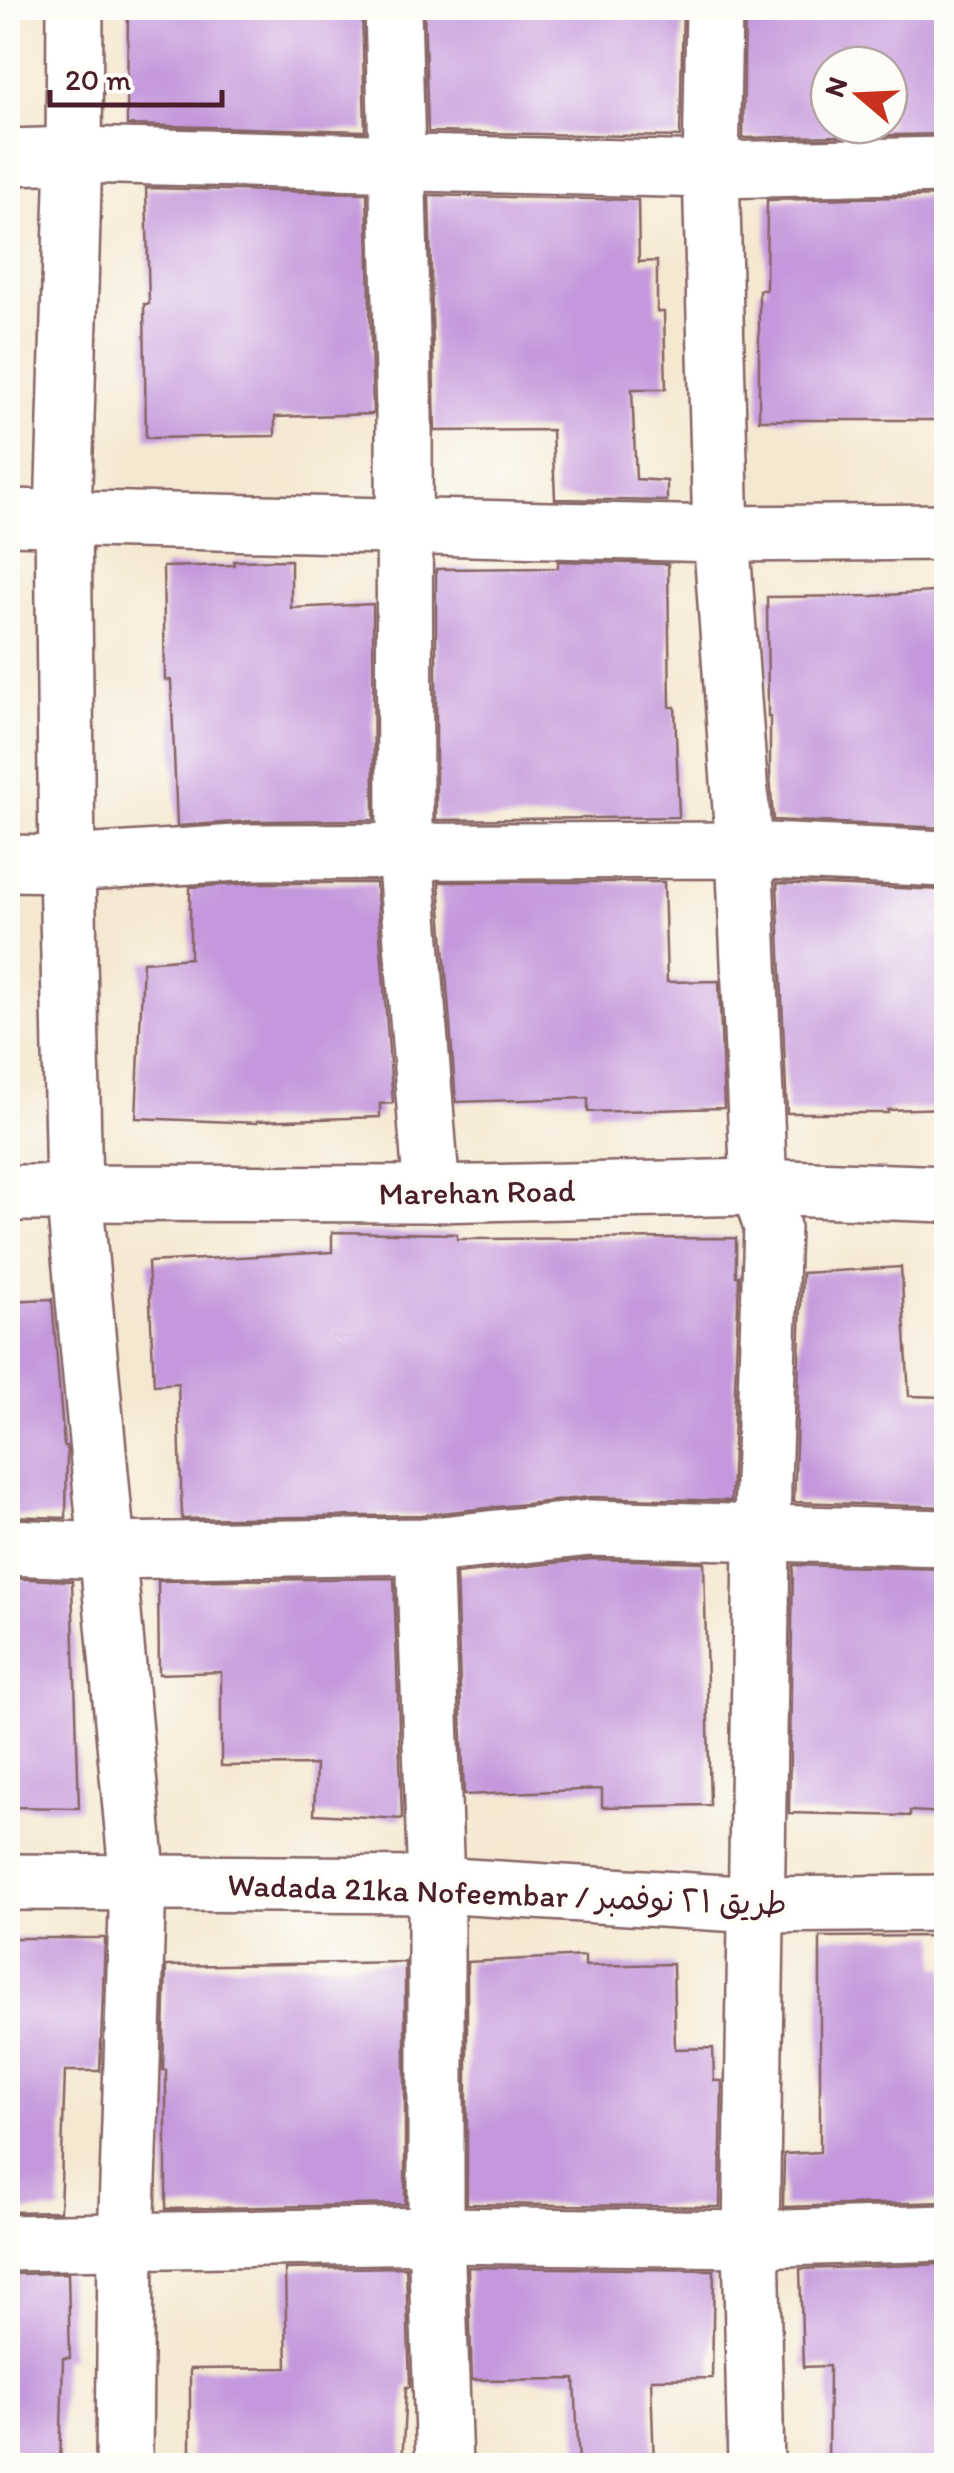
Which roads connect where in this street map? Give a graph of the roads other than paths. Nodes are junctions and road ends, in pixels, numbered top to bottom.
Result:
1 (74, 8) edge
2 (394, 8) edge
3 (714, 8) edge
4 (74, 155) junction
5 (8, 158) edge
6 (398, 161) junction
7 (946, 164) edge
8 (711, 170) junction
9 (8, 517) edge
10 (63, 517) junction
11 (403, 525) junction
12 (946, 532) edge
13 (721, 534) junction
14 (744, 850) junction
15 (406, 853) junction
16 (946, 859) edge
17 (8, 863) edge
18 (67, 864) junction
19 (759, 1187) junction
20 (74, 1192) junction
21 (8, 1193) edge
22 (432, 1194) junction
23 (946, 1194) edge
24 (762, 1532) junction
25 (946, 1538) edge
26 (424, 1546) junction
27 (8, 1547) edge
28 (107, 1550) junction
29 (8, 1882) edge
30 (138, 1883) junction
31 (436, 1884) junction
32 (946, 1903) edge
33 (756, 1905) junction
34 (946, 2233) edge
35 (436, 2234) junction
36 (751, 2239) junction
37 (126, 2242) junction
38 (8, 2244) edge
39 (124, 2466) edge
40 (444, 2466) edge
41 (756, 2466) edge

1 - 4 street
2 - 6 street
3 - 8 street
4 - 5 street
4 - 6 street
4 - 10 street
6 - 8 street
6 - 11 street
7 - 8 street
8 - 13 street
9 - 10 street
10 - 11 street
10 - 18 street
11 - 13 street
11 - 15 street
12 - 13 street
13 - 14 street
14 - 15 street
14 - 16 street
14 - 19 street
15 - 18 street
15 - 22 street
17 - 18 street
18 - 20 street
19 - 22 street, Marehan Road
19 - 23 street, Marehan Road
19 - 24 street
20 - 21 street, Marehan Road
20 - 22 street, Marehan Road
20 - 28 street
24 - 25 street
24 - 26 street
24 - 33 street
26 - 28 street
26 - 31 street
27 - 28 street
28 - 30 street
29 - 30 street, Wadada 21ka Nofeembar / طريق ٢١ نوفمبر
30 - 31 street, Wadada 21ka Nofeembar / طريق ٢١ نوفمبر
30 - 37 street
31 - 33 street, Wadada 21ka Nofeembar / طريق ٢١ نوفمبر
31 - 35 street
32 - 33 street, Wadada 21ka Nofeembar / طريق ٢١ نوفمبر
33 - 36 street
34 - 36 street
35 - 36 street
35 - 37 street
35 - 40 street
36 - 41 street
37 - 38 street
37 - 39 street

